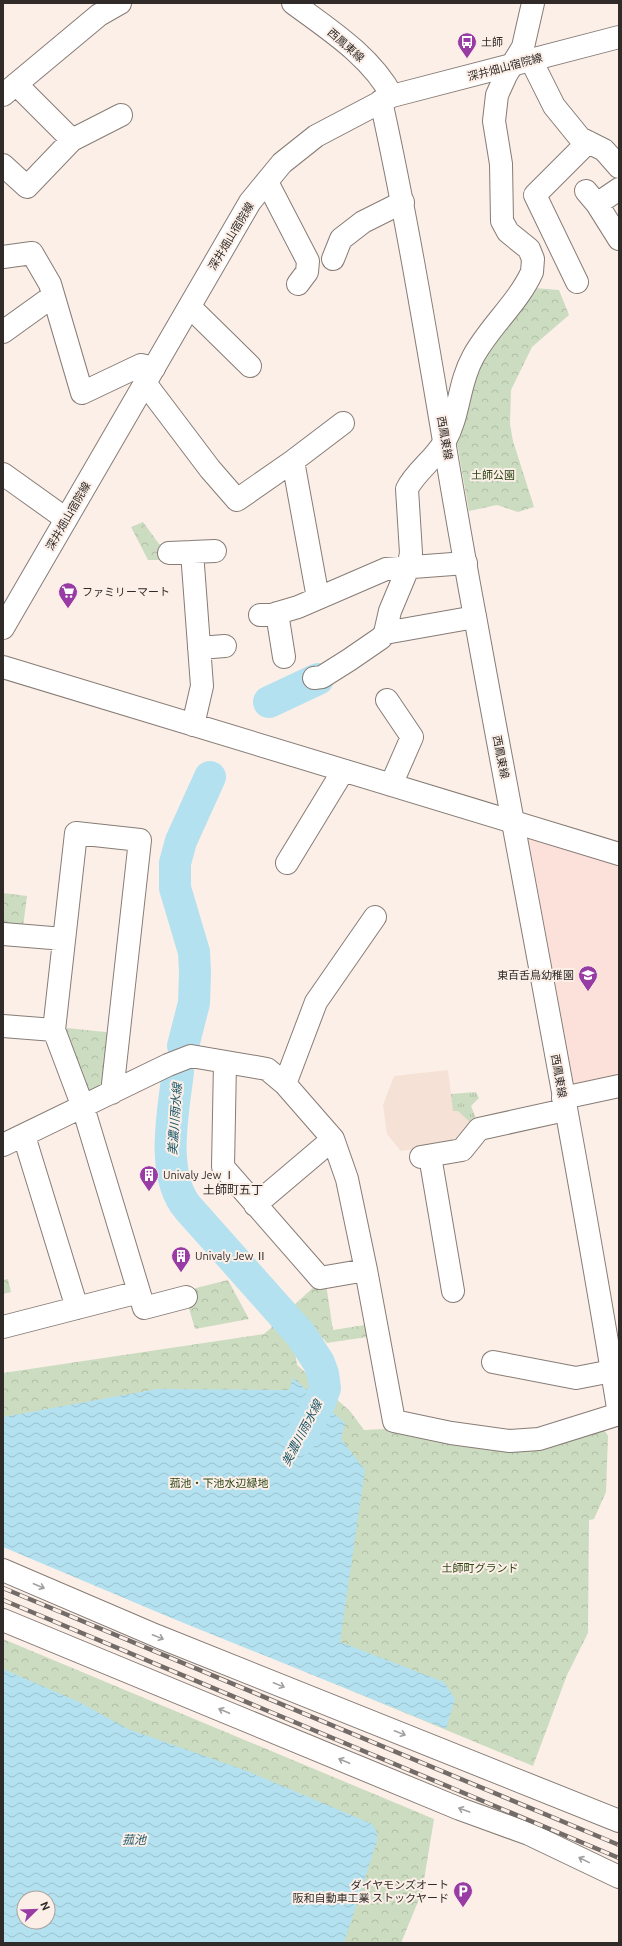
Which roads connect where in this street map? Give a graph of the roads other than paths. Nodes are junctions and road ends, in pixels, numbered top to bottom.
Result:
1 (120, 3) edge
2 (293, 3) edge
3 (534, 3) edge
4 (619, 37) edge
5 (521, 63) junction
6 (7, 91) edge
7 (386, 98) junction
8 (121, 115) dead end
9 (72, 140) junction
10 (588, 142) junction
11 (3, 165) edge
12 (619, 167) edge
13 (267, 182) junction
14 (619, 189) edge
15 (403, 202) junction
16 (619, 239) edge
17 (3, 257) edge
18 (333, 259) dead end
19 (577, 282) dead end
20 (298, 284) dead end
21 (53, 296) junction
22 (190, 307) junction
23 (3, 332) edge
24 (250, 366) dead end
25 (150, 376) junction
26 (343, 423) dead end
27 (445, 441) junction
28 (293, 461) junction
29 (3, 474) edge
30 (66, 519) junction
31 (214, 551) dead end
32 (192, 552) junction
33 (169, 553) dead end
34 (466, 563) junction
35 (408, 568) junction
36 (318, 598) junction
37 (475, 617) junction
38 (3, 628) edge
39 (385, 633) junction
40 (225, 646) dead end
41 (199, 648) junction
42 (284, 657) dead end
43 (3, 667) edge
44 (314, 678) dead end
45 (387, 700) dead end
46 (193, 725) junction
47 (343, 771) junction
48 (391, 785) junction
49 (513, 822) junction
50 (619, 854) edge
51 (286, 864) dead end
52 (375, 917) dead end
53 (3, 934) edge
54 (64, 939) junction
55 (3, 1026) edge
56 (54, 1030) junction
57 (225, 1062) junction
58 (284, 1084) junction
59 (619, 1086) edge
60 (112, 1093) junction
61 (564, 1104) junction
62 (83, 1107) junction
63 (24, 1136) junction
64 (333, 1139) junction
65 (3, 1146) edge
66 (255, 1205) junction
67 (366, 1270) junction
68 (453, 1291) dead end
69 (139, 1292) junction
70 (186, 1297) dead end
71 (77, 1308) junction
72 (3, 1327) edge
73 (493, 1362) dead end
74 (612, 1371) junction
75 (619, 1414) edge
76 (3, 1570) edge
77 (3, 1620) edge
78 (619, 1821) edge
79 (619, 1877) edge

1 - 6 street
2 - 7 street, 西鳳東線
3 - 5 street
4 - 5 street, 深井畑山宿院線
5 - 7 street, 深井畑山宿院線
5 - 10 street
5 - 27 street
6 - 9 street
7 - 13 street, 深井畑山宿院線
7 - 15 street, 西鳳東線
8 - 9 street
9 - 11 street
10 - 12 street
10 - 19 street
13 - 20 street
13 - 22 street, 深井畑山宿院線
14 - 16 street
15 - 18 street
15 - 27 street, 西鳳東線
17 - 21 street
21 - 23 street
21 - 25 street
22 - 24 street
22 - 25 street, 深井畑山宿院線
25 - 28 street
25 - 30 street, 深井畑山宿院線
26 - 28 street
27 - 34 street, 西鳳東線
27 - 35 street
28 - 36 street
29 - 30 street
30 - 38 street, 深井畑山宿院線
31 - 32 street
32 - 33 street
32 - 41 street
34 - 35 street
34 - 37 street, 西鳳東線
35 - 36 street
35 - 39 street
36 - 42 street
37 - 39 street
37 - 49 street, 西鳳東線
39 - 44 street
40 - 41 street
41 - 46 street
43 - 46 street
45 - 48 street
46 - 47 street
47 - 48 street
47 - 51 street
48 - 49 street
49 - 50 street
49 - 61 street, 西鳳東線
52 - 58 street
53 - 54 street
54 - 56 street
54 - 60 street
55 - 56 street
56 - 62 street
57 - 58 street
57 - 60 street
57 - 66 street
58 - 64 street
59 - 61 street
60 - 62 street
61 - 68 street
61 - 74 street, 西鳳東線
62 - 63 street
62 - 69 street
63 - 65 street
63 - 71 street
64 - 66 street
64 - 67 street
66 - 67 street
67 - 75 street
69 - 70 street
69 - 71 street
71 - 72 street
73 - 74 street
74 - 75 street, 西鳳東線
76 -> 78 street
79 -> 77 street

